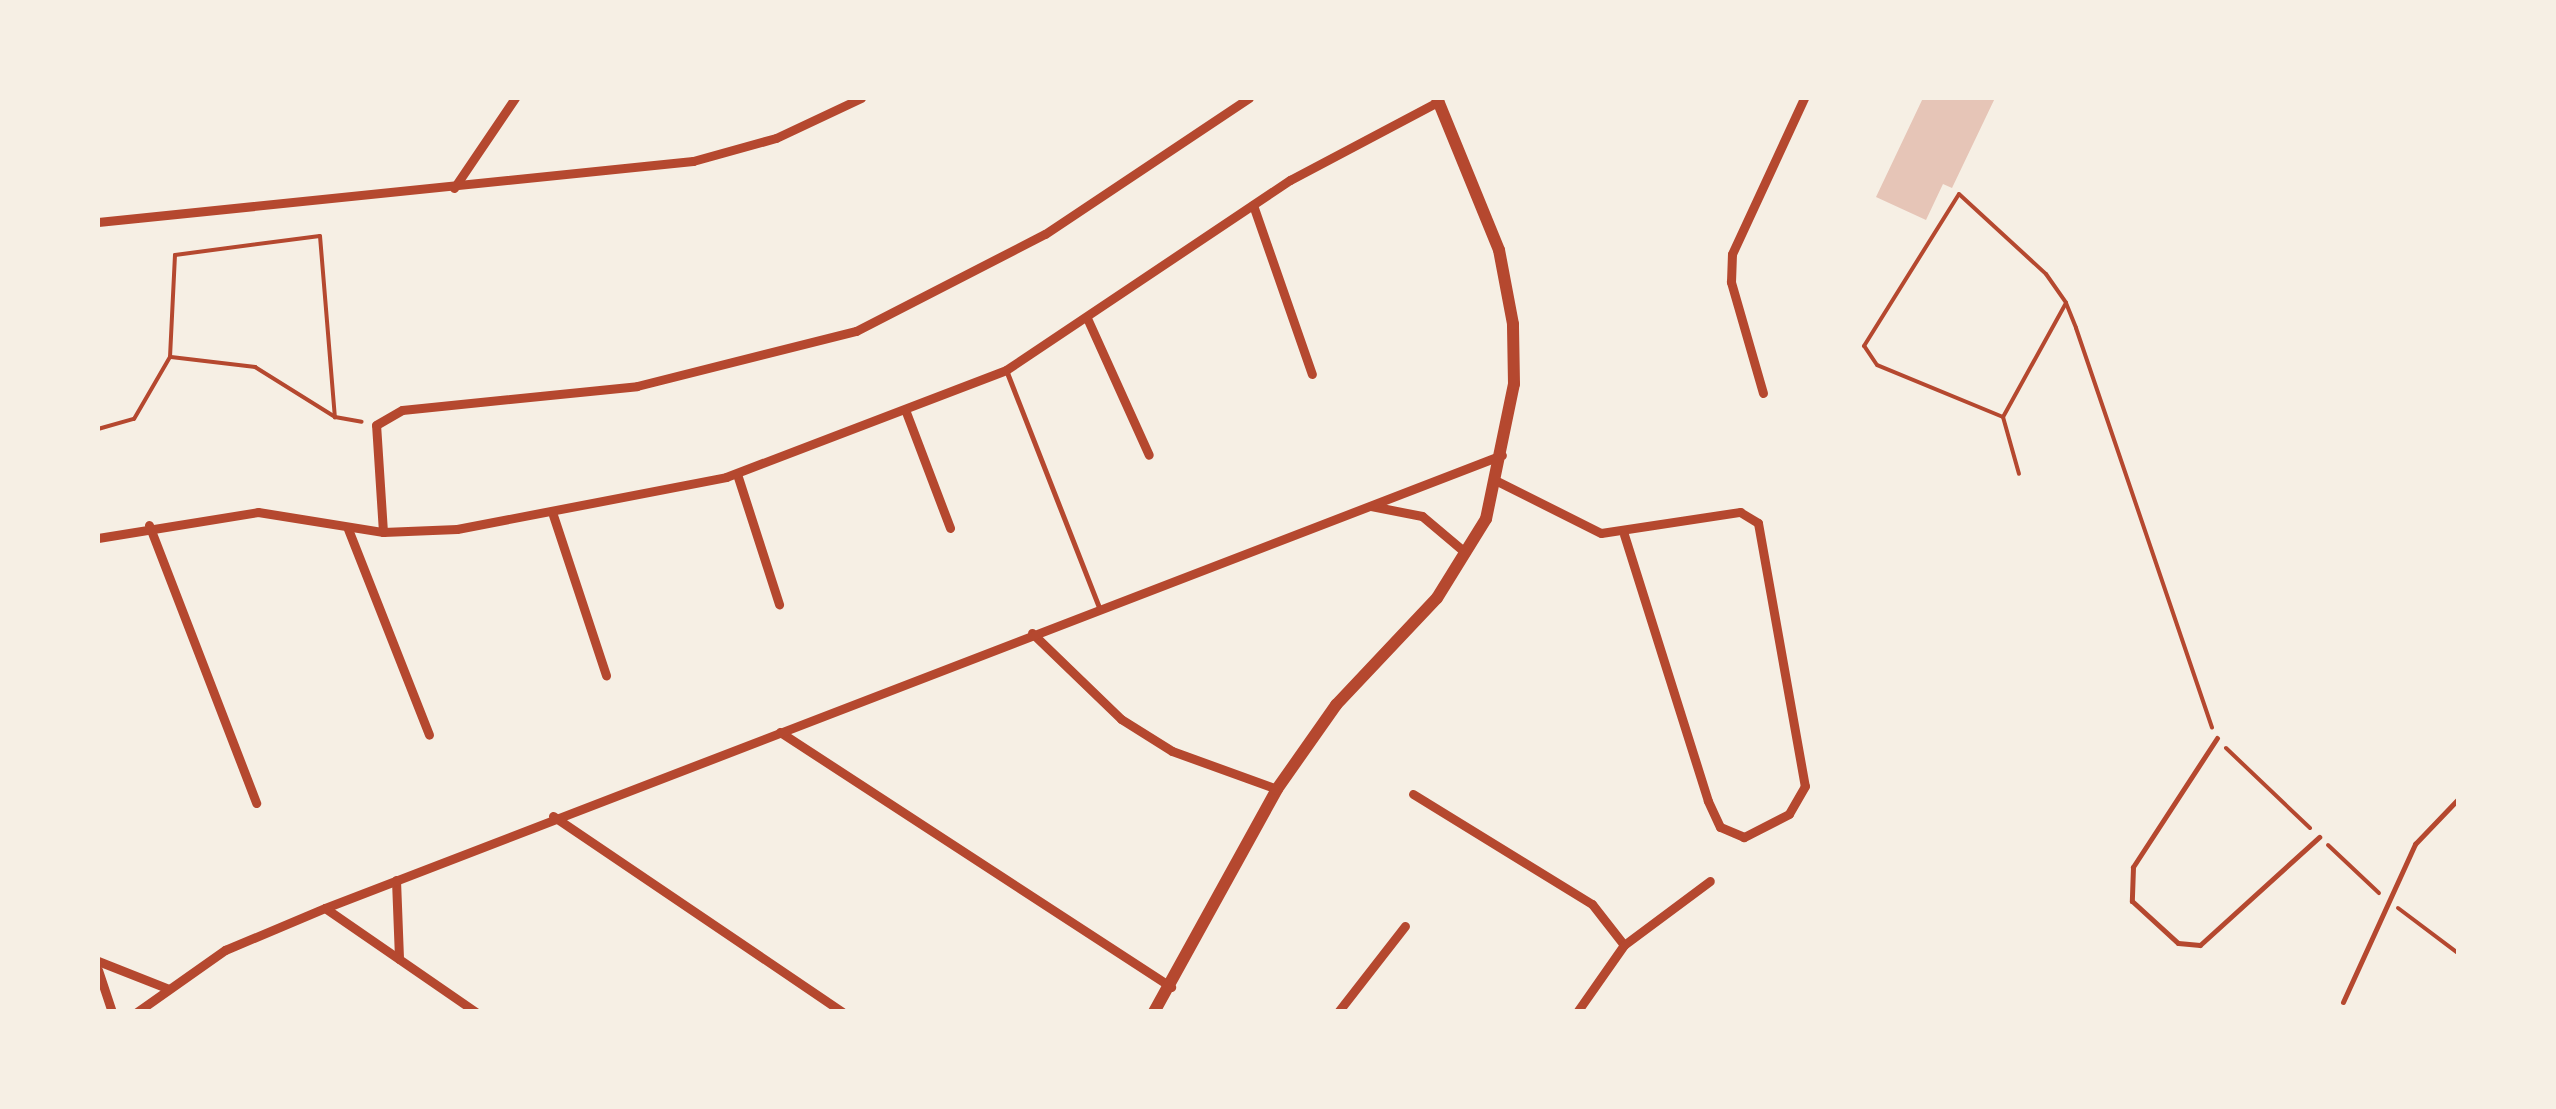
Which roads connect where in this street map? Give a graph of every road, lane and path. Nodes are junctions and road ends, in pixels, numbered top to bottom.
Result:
1 (515, 98) edge
2 (861, 98) edge
3 (1249, 98) edge
4 (1804, 98) edge
5 (1438, 99) edge
6 (454, 188) junction
7 (1253, 206) junction
8 (98, 222) edge
9 (2066, 302) junction
10 (1086, 318) junction
11 (170, 357) junction
12 (1006, 370) junction
13 (1312, 374) dead end
14 (1763, 393) dead end
15 (906, 412) junction
16 (335, 417) junction
17 (2003, 417) junction
18 (376, 425) junction
19 (98, 430) edge
20 (1149, 455) dead end
21 (1502, 455) junction
22 (736, 474) junction
23 (2019, 474) dead end
24 (1497, 481) junction
25 (1369, 505) junction
26 (553, 514) junction
27 (149, 525) junction
28 (950, 528) dead end
29 (348, 529) junction
30 (383, 532) junction
31 (1624, 535) junction
32 (98, 538) edge
33 (1467, 554) junction
34 (779, 604) dead end
35 (1100, 607) junction
36 (1032, 633) junction
37 (606, 675) dead end
38 (780, 732) junction
39 (429, 735) dead end
40 (2217, 738) junction
41 (1277, 789) junction
42 (1413, 794) dead end
43 (2458, 799) edge
44 (256, 803) dead end
45 (553, 816) junction
46 (2320, 837) junction
47 (396, 880) junction
48 (1710, 882) dead end
49 (2386, 899) junction
50 (325, 908) junction
51 (1405, 926) dead end
52 (1624, 944) junction
53 (2458, 953) edge
54 (399, 959) junction
55 (98, 961) edge
56 (98, 970) edge
57 (1171, 987) junction
58 (169, 989) junction
59 (2343, 1002) dead end
60 (112, 1012) edge
61 (138, 1012) edge
62 (476, 1012) edge
63 (842, 1012) edge
64 (1154, 1012) edge
65 (1338, 1012) edge
66 (1576, 1012) edge

1 - 6 street
2 - 6 street
3 - 18 street
4 - 14 street
5 - 7 street
5 - 21 main road
6 - 8 street
7 - 10 street
7 - 13 street
9 - 17 path
9 - 17 path
9 - 40 path
10 - 12 street
10 - 20 street
11 - 16 path
11 - 16 path
11 - 19 path
12 - 15 street
12 - 35 lane
15 - 22 street
15 - 28 street
16 - 18 path
17 - 23 path
18 - 30 street
21 - 24 main road
21 - 25 street
22 - 26 street
22 - 34 street
24 - 31 street
24 - 33 main road
25 - 33 street
25 - 35 street
26 - 30 street
26 - 37 street
27 - 29 street
27 - 32 street
27 - 44 street
29 - 30 street
29 - 39 street
31 - 31 street
33 - 41 main road
35 - 36 street
36 - 38 street
36 - 41 street
38 - 45 street
38 - 57 street
40 - 46 path
40 - 46 lane
41 - 57 main road
42 - 52 street
43 - 49 lane
45 - 47 street
45 - 63 street
46 - 49 path
47 - 50 street
47 - 54 street
48 - 52 street
49 - 53 path
49 - 59 lane
50 - 54 street
50 - 58 street
51 - 65 street
52 - 66 street
54 - 62 street
55 - 58 street
56 - 60 street
57 - 64 main road
58 - 61 street

